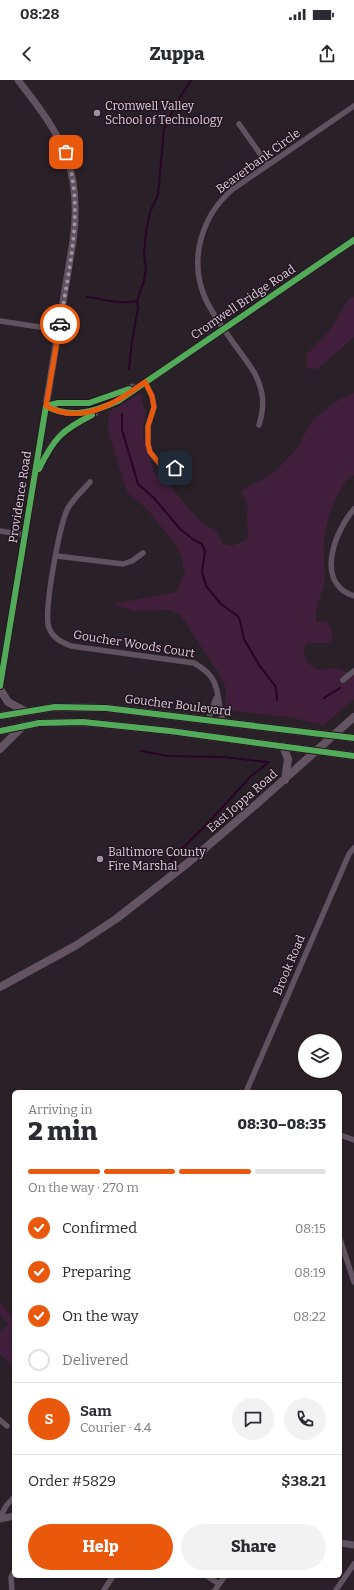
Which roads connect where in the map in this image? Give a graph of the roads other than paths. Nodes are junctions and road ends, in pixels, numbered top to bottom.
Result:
1 (18, 80) edge
2 (354, 106) edge
3 (239, 124) dead end
4 (268, 165) junction
5 (354, 240) edge
6 (0, 321) edge
7 (224, 328) junction
8 (59, 330) junction
9 (145, 382) junction
10 (46, 406) junction
11 (104, 408) junction
12 (259, 425) dead end
13 (175, 468) dead end
14 (34, 478) junction
15 (90, 482) dead end
16 (354, 509) edge
17 (0, 531) edge
18 (25, 535) junction
19 (143, 553) dead end
20 (57, 556) junction
21 (354, 596) edge
22 (354, 671) edge
23 (343, 680) dead end
24 (0, 686) edge
25 (0, 689) edge
26 (218, 693) junction
27 (25, 712) junction
28 (0, 716) edge
29 (354, 717) edge
30 (208, 720) junction
31 (223, 722) junction
32 (23, 726) junction
33 (0, 731) edge
34 (334, 736) junction
35 (354, 738) edge
36 (283, 746) junction
37 (0, 749) edge
38 (316, 751) junction
39 (354, 756) edge
40 (285, 780) junction
41 (354, 848) edge
42 (0, 987) edge
43 (247, 1090) edge
44 (342, 1136) edge
45 (354, 1140) edge
46 (342, 1245) edge
47 (354, 1282) edge
48 (0, 1420) edge
49 (7, 1426) dead end
50 (12, 1499) edge
51 (12, 1516) edge
52 (0, 1519) edge
53 (342, 1543) edge
54 (354, 1546) edge
55 (354, 1564) edge
56 (12, 1578) edge
57 (112, 1578) edge
58 (210, 1578) edge
59 (224, 1578) edge
60 (219, 1584) junction
61 (12, 1590) edge
62 (104, 1590) edge
63 (215, 1590) edge
64 (336, 1590) edge

1 - 8 street, Providence Road
2 - 4 street, Beaverbank Circle
3 - 4 street
4 - 7 street, Beaverbank Circle
5 - 7 street, Cromwell Bridge Road
6 - 8 street
7 - 9 street, Cromwell Bridge Road
7 - 12 street, Beaverbank Circle
8 - 10 street, Providence Road
9 - 10 street, Cromwell Bridge Road
9 - 11 street, Cromwell Bridge Road
9 - 13 street
10 - 11 street, Cromwell Bridge Road
10 - 14 street, Providence Road
11 - 14 street
14 - 18 street, Providence Road
15 - 20 street, Goucher Woods Court
16 - 21 street
17 - 18 street
18 - 24 street, Providence Road
19 - 20 street
20 - 26 street, Goucher Woods Court
22 - 23 street
25 - 27 main road
26 - 30 street
26 - 31 street, Goucher Woods Court
27 - 28 main road, Goucher Boulevard
27 - 30 main road, Goucher Boulevard
29 - 34 main road, East Joppa Road
30 - 31 main road, Goucher Boulevard
31 - 34 main road, Goucher Boulevard
32 - 33 main road
32 - 36 main road
32 - 37 main road
34 - 35 main road, Goucher Boulevard
34 - 38 main road, East Joppa Road
36 - 38 main road
36 - 40 main road
38 - 39 main road
38 - 40 main road, East Joppa Road
40 - 42 main road, East Joppa Road
41 - 43 street, Brook Road
44 - 45 street
46 - 47 street
48 - 49 street
50 - 52 street
51 - 52 street
53 - 54 street
55 - 64 street
56 - 61 street
57 - 62 street
58 - 60 street
59 - 60 street
60 - 63 street

